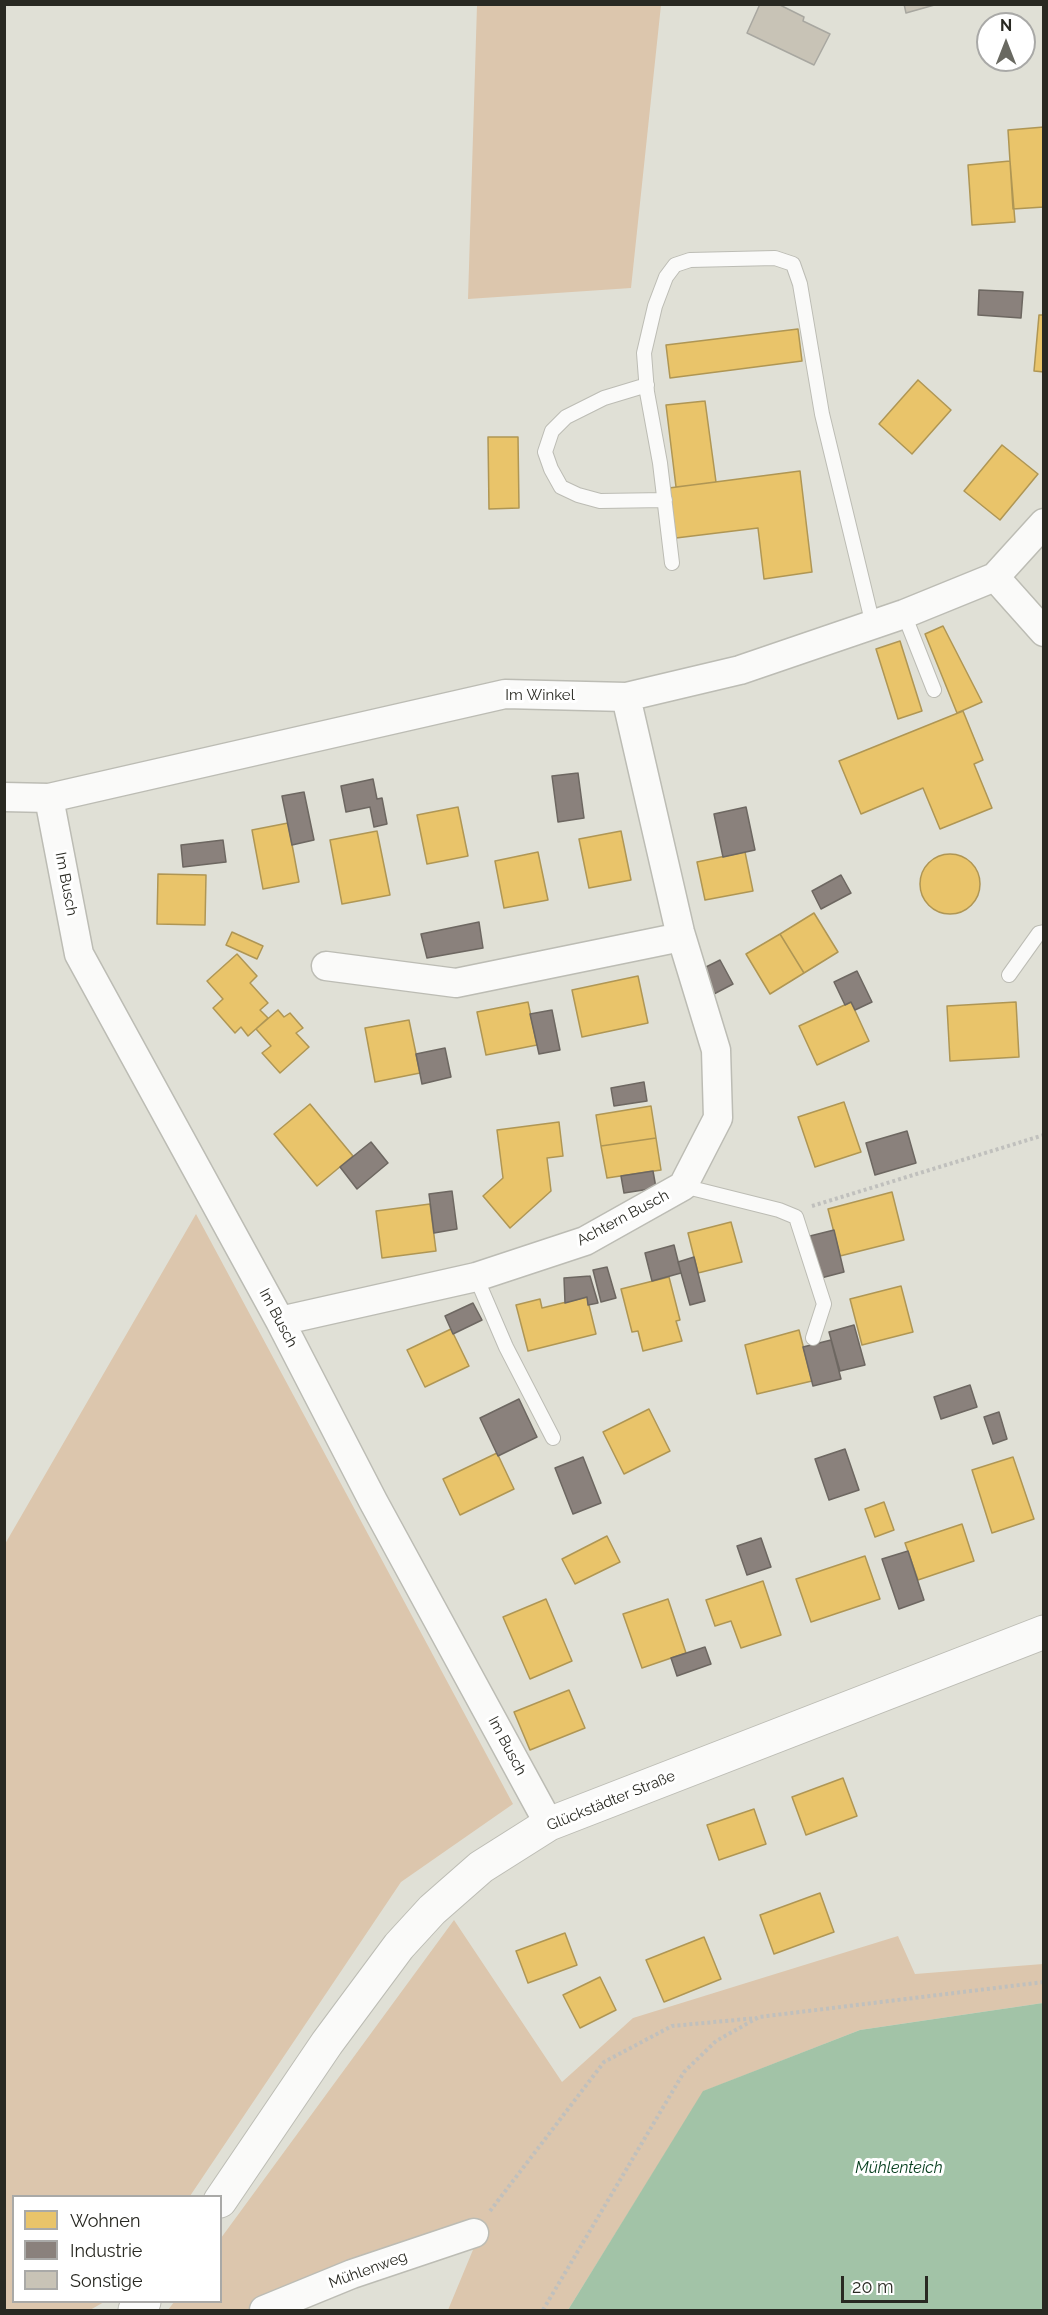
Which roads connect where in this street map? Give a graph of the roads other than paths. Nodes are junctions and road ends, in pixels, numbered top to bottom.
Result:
1 (647, 385) junction
2 (664, 500) junction
3 (1044, 523) edge
4 (672, 563) dead end
5 (995, 577) junction
6 (904, 614) junction
7 (873, 625) junction
8 (1044, 632) edge
9 (934, 690) dead end
10 (626, 697) junction
11 (4, 797) edge
12 (49, 798) junction
13 (1044, 932) edge
14 (681, 937) junction
15 (326, 966) dead end
16 (1009, 975) dead end
17 (683, 1186) junction
18 (476, 1277) junction
19 (280, 1321) junction
20 (813, 1338) dead end
21 (553, 1438) dead end
22 (1044, 1632) edge
23 (549, 1824) junction
24 (222, 2198) edge
25 (474, 2233) road end
26 (264, 2310) edge

1 - 2 lane
1 - 2 lane
1 - 7 lane
2 - 4 lane
3 - 5 street, Im Winkel
5 - 6 street, Im Winkel
5 - 8 street
6 - 7 street, Im Winkel
6 - 9 lane
7 - 10 street, Im Winkel
10 - 12 street, Im Winkel
10 - 14 street, Achtern Busch
11 - 12 street, Im Winkel
12 - 19 street, Im Busch
13 - 16 lane
14 - 15 street
14 - 17 street, Achtern Busch
17 - 18 street, Achtern Busch
17 - 20 lane
18 - 19 street, Achtern Busch
18 - 21 lane
19 - 23 street, Im Busch
22 - 23 street, Glückstädter Straße
23 - 24 street, Glückstädter Straße
25 - 26 street, Mühlenweg

